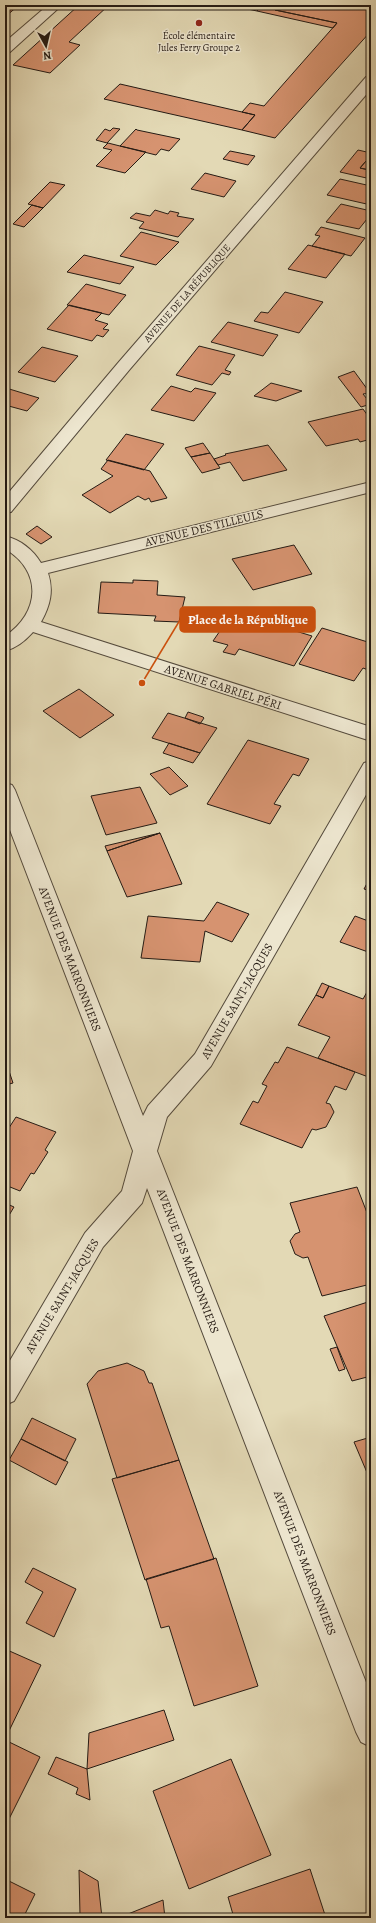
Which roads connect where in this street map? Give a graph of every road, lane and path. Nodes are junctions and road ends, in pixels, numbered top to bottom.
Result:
1 (56, 5) edge
2 (5, 49) edge
3 (371, 80) edge
4 (371, 487) edge
5 (5, 508) edge
6 (5, 542) edge
7 (38, 570) junction
8 (30, 625) junction
9 (5, 645) edge
10 (371, 734) edge
11 (371, 768) edge
12 (5, 790) edge
13 (145, 1152) junction
14 (5, 1393) edge
15 (371, 1732) edge

1 - 2 street
3 - 5 street, AVENUE DE LA RÉPUBLIQUE
4 - 7 street, AVENUE DES TILLEULS
6 - 7 street
7 - 8 street
8 - 9 street
8 - 10 street, AVENUE GABRIEL PÉRI
11 - 13 street, AVENUE SAINT-JACQUES
12 - 13 street, AVENUE DES MARRONNIERS
13 - 14 street, AVENUE SAINT-JACQUES
13 - 15 street, AVENUE DES MARRONNIERS

